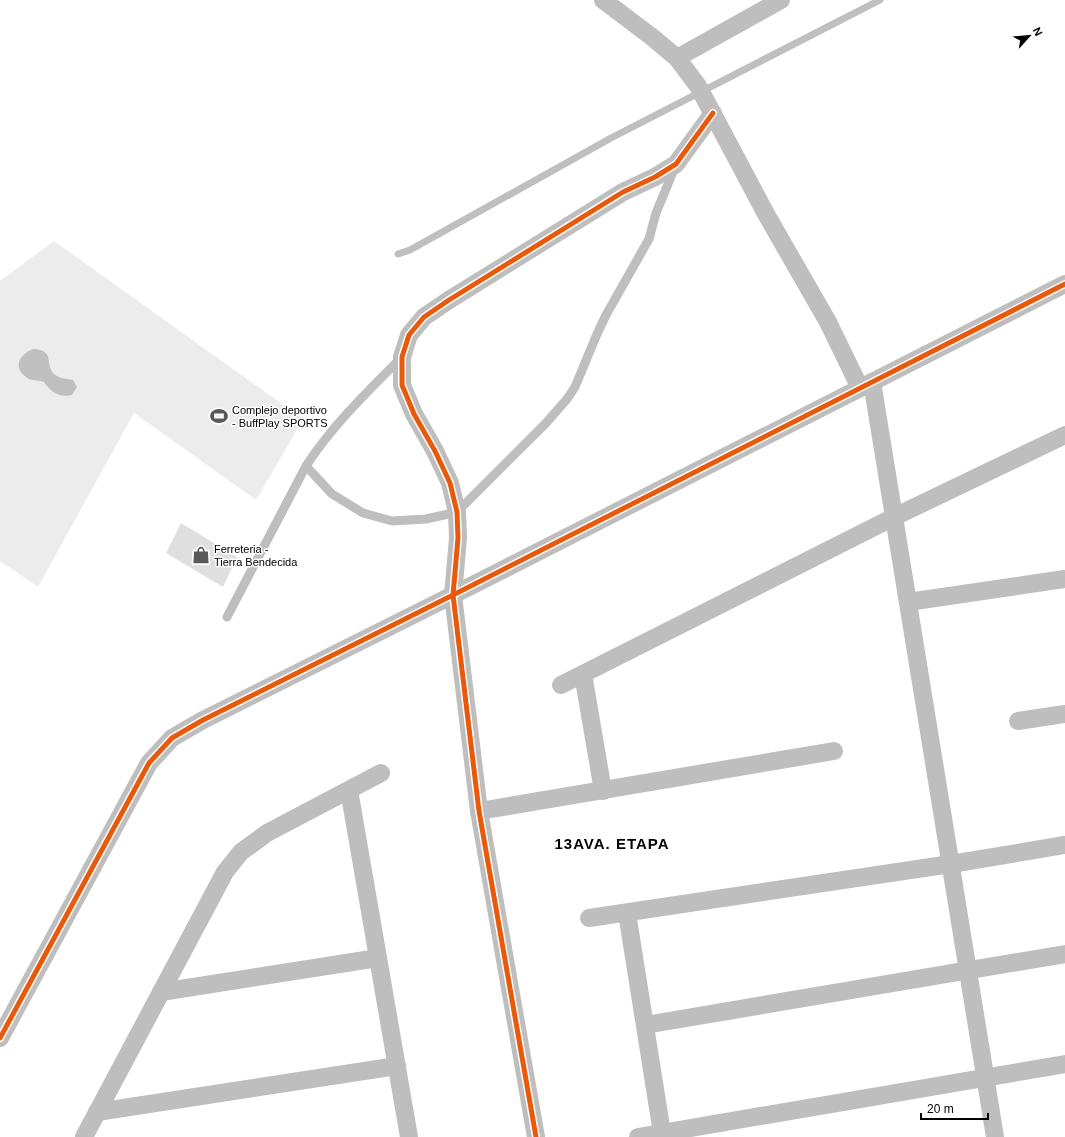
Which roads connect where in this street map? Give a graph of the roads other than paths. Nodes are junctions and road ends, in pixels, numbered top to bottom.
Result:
1 (603, 0) edge
2 (781, 0) edge
3 (677, 58) junction
4 (713, 114) junction
5 (676, 164) junction
6 (1065, 284) edge
7 (402, 357) junction
8 (866, 385) junction
9 (1065, 435) edge
10 (306, 466) junction
11 (457, 512) junction
12 (894, 517) junction
13 (1065, 580) edge
14 (454, 595) junction
15 (908, 602) junction
16 (227, 617) dead end
17 (583, 674) junction
18 (561, 685) dead end
19 (1065, 714) edge
20 (1018, 721) dead end
21 (834, 751) dead end
22 (381, 773) dead end
23 (349, 790) junction
24 (603, 791) junction
25 (479, 811) junction
26 (1065, 845) edge
27 (951, 864) junction
28 (627, 913) junction
29 (589, 918) dead end
30 (1065, 954) edge
31 (378, 958) junction
32 (969, 969) junction
33 (161, 992) junction
34 (645, 1025) junction
35 (0, 1038) edge
36 (1065, 1064) edge
37 (397, 1066) junction
38 (986, 1078) junction
39 (97, 1112) junction
40 (662, 1133) junction
41 (84, 1137) edge
42 (409, 1137) edge
43 (536, 1137) edge
44 (638, 1137) edge
45 (996, 1137) edge

1 - 3 street
2 - 3 street
3 - 4 street
4 - 5 street
4 - 8 street
5 - 7 street
5 - 11 lane
6 - 8 street
7 - 10 lane
7 - 11 street
8 - 12 street
8 - 14 street
9 - 12 street
10 - 11 lane
10 - 16 lane
11 - 14 street
12 - 15 street
12 - 17 street
13 - 15 street
14 - 25 street
14 - 35 street
15 - 27 street
17 - 18 street
17 - 24 street
19 - 20 street
21 - 24 street
22 - 23 street
23 - 31 street
23 - 33 street
24 - 25 street
25 - 43 street
26 - 27 street
27 - 28 street
27 - 32 street
28 - 29 street
28 - 34 street
30 - 32 street
31 - 33 street
31 - 37 street
32 - 34 street
32 - 38 street
33 - 39 street
34 - 40 street
36 - 38 street
37 - 39 street
37 - 42 street
38 - 40 street
38 - 45 street
39 - 41 street
40 - 44 street

